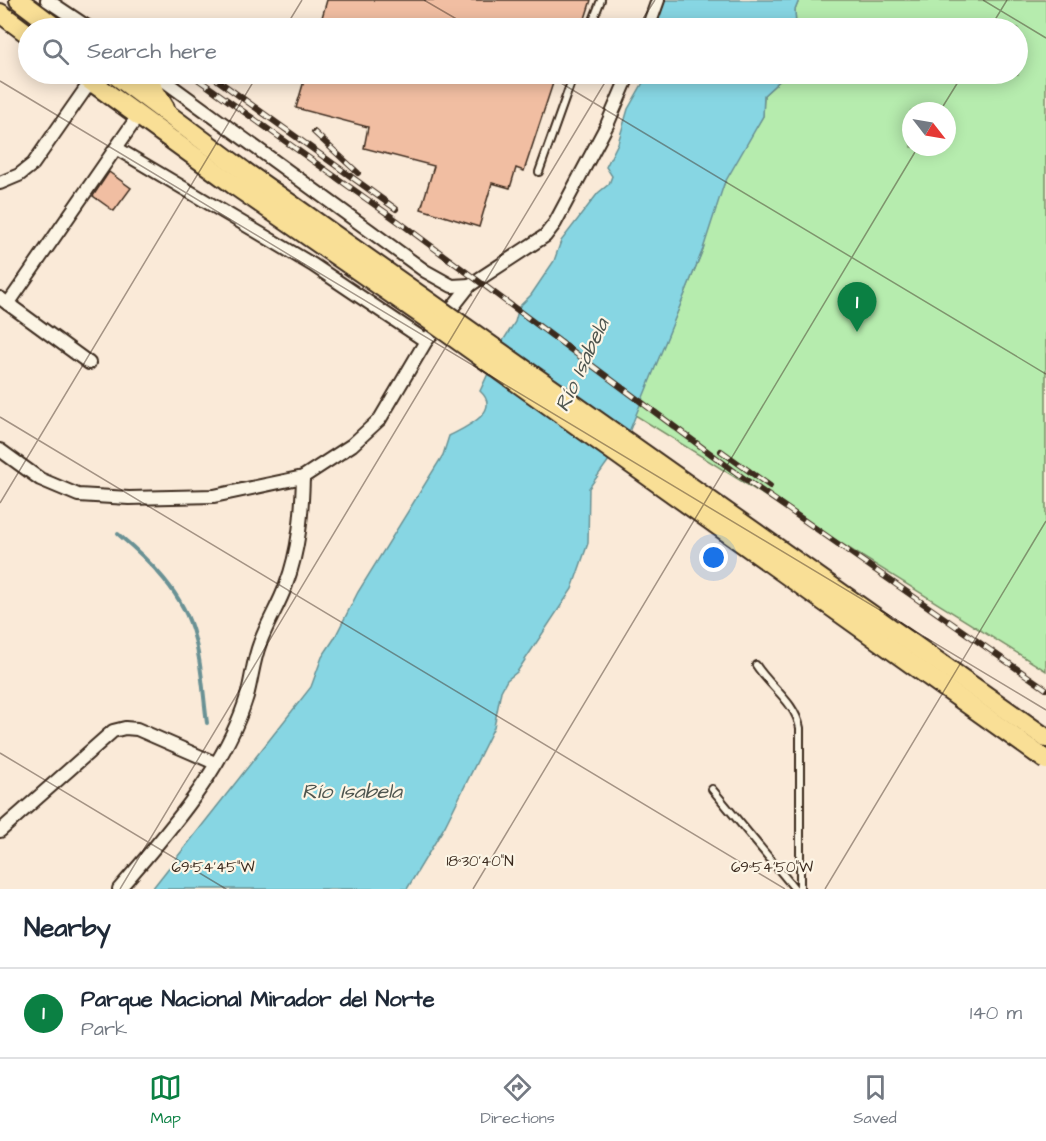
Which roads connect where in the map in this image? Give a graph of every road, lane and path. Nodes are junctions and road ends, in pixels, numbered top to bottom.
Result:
1 (19, 0) edge
2 (47, 0) edge
3 (601, 0) edge
4 (658, 0) edge
5 (0, 13) edge
6 (43, 18) edge
7 (74, 18) edge
8 (594, 18) edge
9 (652, 18) edge
10 (18, 26) edge
11 (82, 84) edge
12 (95, 84) edge
13 (127, 84) edge
14 (150, 84) edge
15 (169, 84) edge
16 (570, 84) edge
17 (625, 84) edge
18 (138, 116) junction
19 (170, 117) junction
20 (116, 148) junction
21 (539, 172) dead end
22 (239, 178) junction
23 (0, 183) edge
24 (470, 285) junction
25 (4, 301) edge
26 (426, 341) junction
27 (89, 363) dead end
28 (0, 450) edge
29 (303, 477) junction
30 (756, 665) dead end
31 (1046, 738) edge
32 (1046, 760) edge
33 (216, 763) junction
34 (712, 789) dead end
35 (0, 831) edge
36 (119, 889) edge
37 (795, 889) edge
38 (800, 889) edge

1 - 6 main road
2 - 7 street
3 - 8 lane
4 - 9 street
5 - 10 main road
11 - 23 street
12 - 18 main road
13 - 19 main road
14 - 19 main road
15 - 24 street
16 - 21 lane
17 - 24 street
18 - 20 street
18 - 22 main road
19 - 22 main road
20 - 25 street
20 - 26 street
22 - 31 main road, bridge
22 - 32 main road, bridge
24 - 26 street
25 - 27 street
26 - 29 street
28 - 29 street
29 - 33 street
30 - 38 lane
33 - 35 street
33 - 36 street
34 - 37 lane

